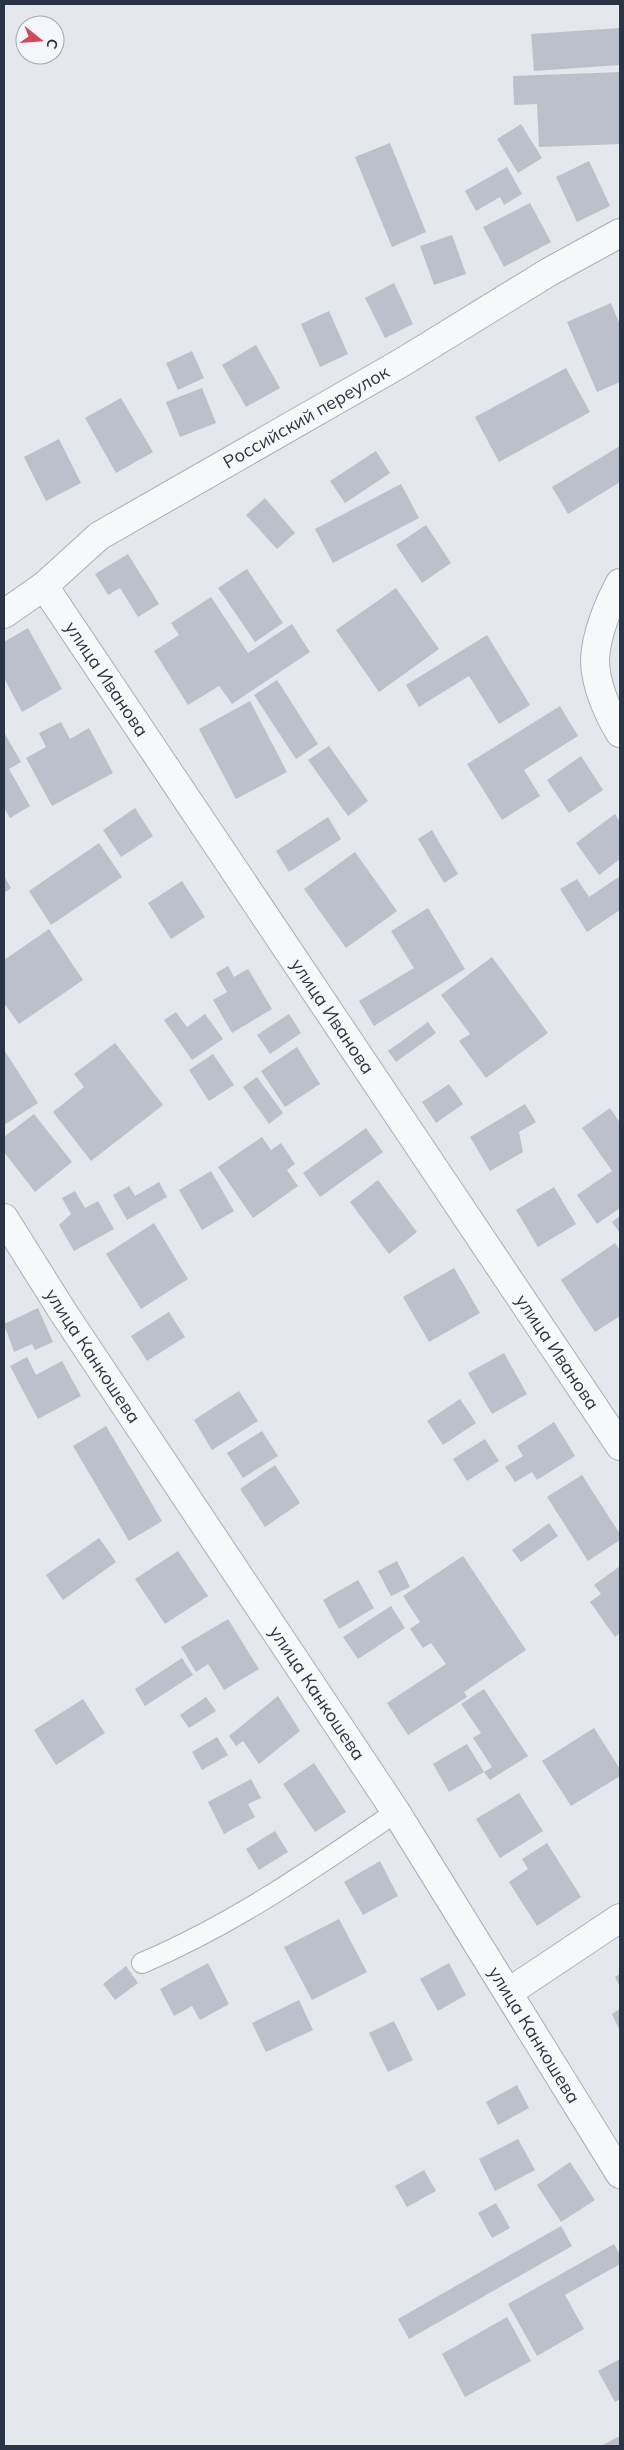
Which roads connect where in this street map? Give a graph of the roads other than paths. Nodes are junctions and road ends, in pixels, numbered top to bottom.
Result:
1 (620, 233) edge
2 (620, 583) edge
3 (44, 586) junction
4 (4, 614) edge
5 (620, 733) edge
6 (4, 1218) edge
7 (620, 1446) edge
8 (396, 1812) junction
9 (620, 1918) edge
10 (142, 1963) dead end
11 (509, 1992) junction
12 (620, 2174) edge

1 - 3 street, Российский переулок
2 - 5 street
3 - 4 street, Российский переулок
3 - 7 street, улица Иванова
6 - 8 street, улица Канкошева
8 - 10 lane
8 - 11 street, улица Канкошева
9 - 11 street
11 - 12 street, улица Канкошева

